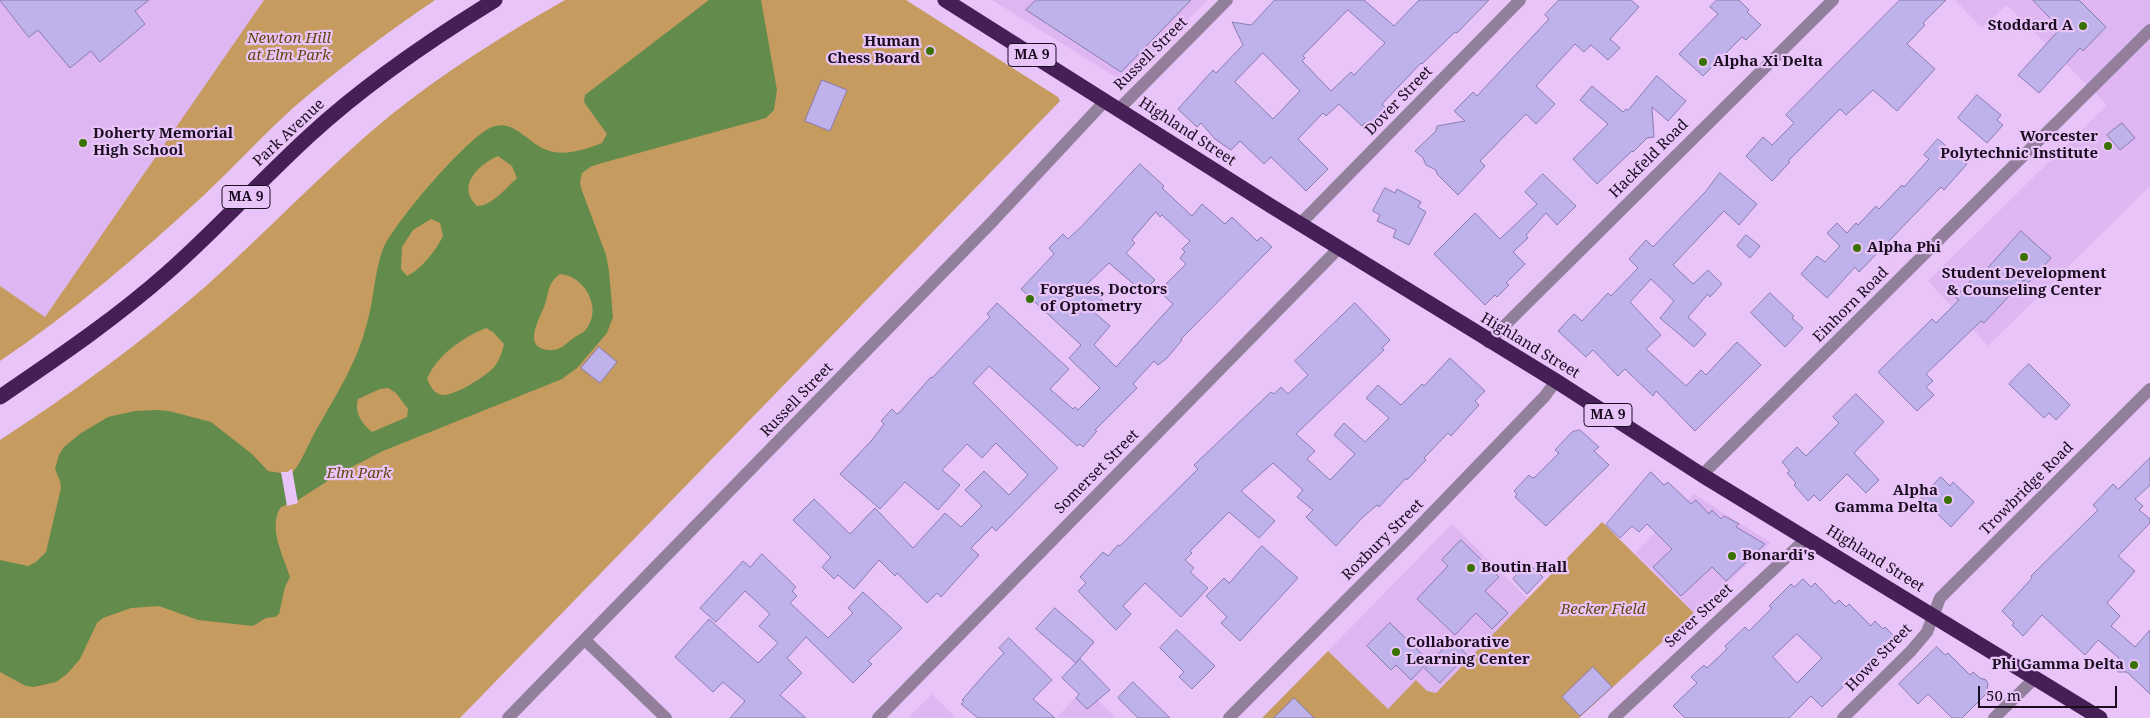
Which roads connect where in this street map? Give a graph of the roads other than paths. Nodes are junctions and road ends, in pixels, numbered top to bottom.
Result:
1 (495, 0) edge
2 (945, 0) edge
3 (1227, 0) edge
4 (1520, 0) edge
5 (1833, 0) edge
6 (2150, 30) edge
7 (1112, 105) junction
8 (1300, 224) junction
9 (1339, 248) junction
10 (1488, 342) junction
11 (1556, 381) junction
12 (2150, 390) edge
13 (0, 397) edge
14 (1702, 475) junction
15 (1807, 538) junction
16 (1933, 616) junction
17 (585, 640) junction
18 (2034, 678) junction
19 (508, 718) edge
20 (666, 718) edge
21 (878, 718) edge
22 (1229, 718) edge
23 (1614, 718) edge
24 (1842, 718) edge
25 (1994, 718) edge
26 (2100, 718) edge

1 - 13 highway, Park Avenue / MA 9
2 - 7 highway, Highland Street / MA 9
3 - 7 street, Russell Street
4 - 8 street, Dover Street
5 - 10 street, Hackfeld Road
6 - 14 street, Einhorn Road
7 - 8 highway, Highland Street / MA 9
7 - 17 street, Russell Street
8 - 9 highway, Highland Street / MA 9
9 - 10 highway, Highland Street / MA 9
9 - 21 street, Somerset Street
10 - 11 highway, Highland Street / MA 9
11 - 14 highway, Highland Street / MA 9
11 - 22 street, Roxbury Street
12 - 16 street, Trowbridge Road
14 - 15 highway, Highland Street / MA 9
15 - 16 highway, Highland Street / MA 9
15 - 23 street, Sever Street
16 - 18 highway, Highland Street / MA 9
16 - 24 street, Howe Street
17 - 19 street, Russell Street
17 - 20 street
18 - 25 street
18 - 26 highway, Highland Street / MA 9

